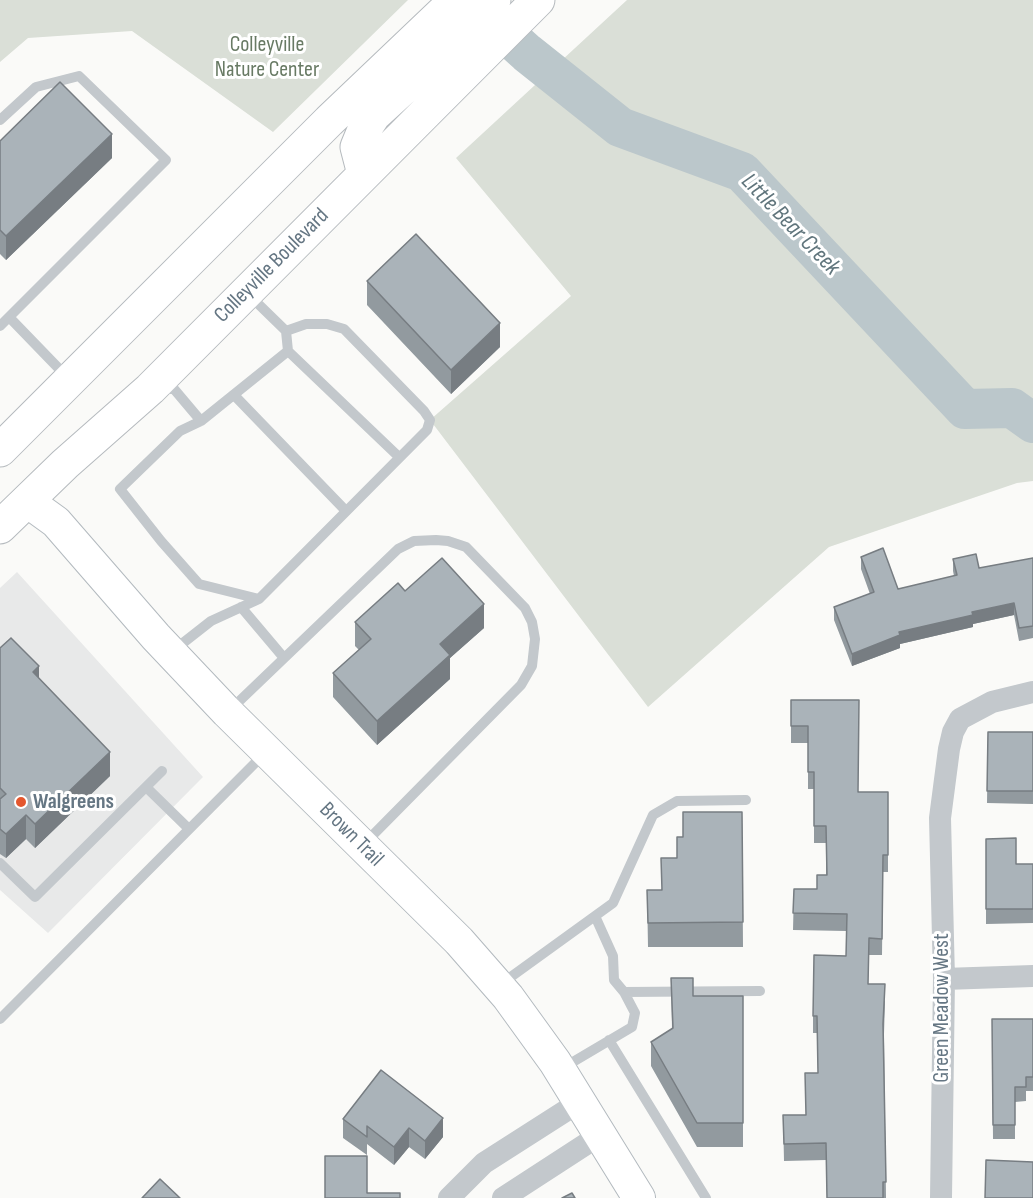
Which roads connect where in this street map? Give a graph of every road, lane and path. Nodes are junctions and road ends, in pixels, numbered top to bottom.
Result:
1 (456, 0) edge
2 (494, 0) edge
3 (538, 0) edge
4 (369, 101) junction
5 (0, 120) edge
6 (364, 174) junction
7 (245, 292) junction
8 (9, 317) junction
9 (0, 326) edge
10 (286, 331) junction
11 (288, 351) junction
12 (70, 380) junction
13 (150, 389) junction
14 (234, 395) junction
15 (201, 421) junction
16 (0, 450) edge
17 (399, 457) junction
18 (14, 494) edge
19 (346, 511) junction
20 (0, 527) edge
21 (259, 599) junction
22 (241, 607) junction
23 (171, 652) junction
24 (284, 658) junction
25 (1033, 692) edge
26 (227, 712) junction
27 (267, 751) junction
28 (162, 771) dead end
29 (146, 787) junction
30 (746, 800) dead end
31 (189, 830) junction
32 (362, 846) junction
33 (0, 863) edge
34 (595, 916) junction
35 (1033, 976) edge
36 (944, 979) junction
37 (498, 986) junction
38 (759, 991) dead end
39 (624, 992) junction
40 (0, 1018) edge
41 (609, 1040) junction
42 (560, 1070) junction
43 (580, 1101) junction
44 (600, 1135) junction
45 (449, 1198) edge
46 (503, 1198) edge
47 (639, 1198) edge
48 (706, 1198) edge
49 (940, 1198) edge

1 - 4 main road
2 - 4 main road
3 - 6 main road, Colleyville Boulevard
4 - 6 main road
4 - 12 main road
5 - 8 lane
6 - 7 main road, Colleyville Boulevard
7 - 10 lane
7 - 13 main road, Colleyville Boulevard
8 - 9 lane
8 - 12 lane
10 - 11 lane
10 - 17 lane
11 - 14 lane
11 - 17 lane
12 - 16 main road
13 - 15 lane
13 - 18 main road, Colleyville Boulevard
14 - 15 lane
14 - 19 lane
15 - 21 lane
17 - 19 lane
18 - 20 main road, Colleyville Boulevard
18 - 23 street, Brown Trail
19 - 21 lane
21 - 22 lane
22 - 23 lane
22 - 24 lane
23 - 26 street, Brown Trail
24 - 26 lane
24 - 32 lane
25 - 36 street, Green Meadow West
26 - 27 street, Brown Trail
27 - 31 lane
27 - 32 street, Brown Trail
28 - 29 lane
29 - 31 lane
29 - 33 lane
30 - 34 lane
31 - 40 lane
32 - 37 street, Brown Trail
34 - 37 lane
34 - 39 lane
35 - 36 street
36 - 49 street, Green Meadow West
37 - 42 street, Brown Trail
38 - 39 lane
39 - 41 lane
41 - 42 lane
41 - 48 lane
42 - 43 street, Brown Trail
43 - 44 street, Brown Trail
43 - 45 street
44 - 46 street
44 - 47 street, Brown Trail

